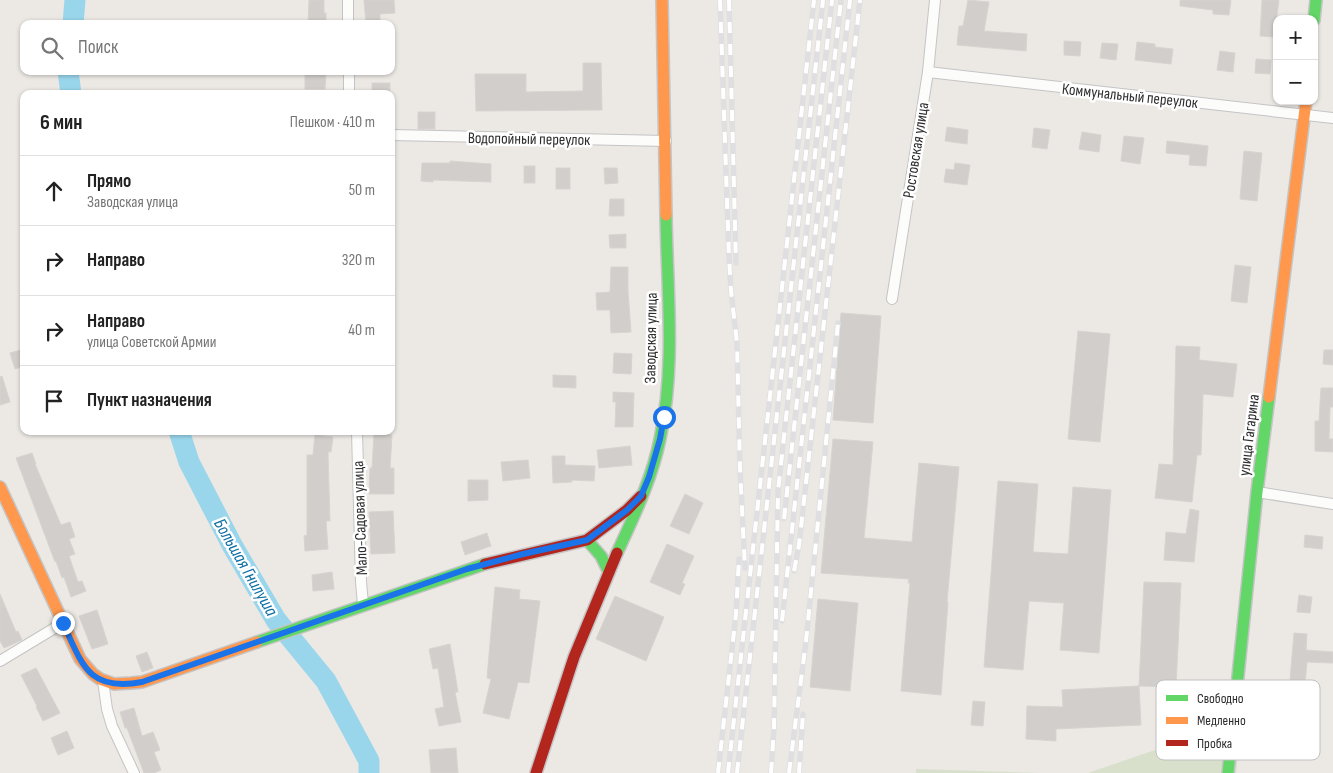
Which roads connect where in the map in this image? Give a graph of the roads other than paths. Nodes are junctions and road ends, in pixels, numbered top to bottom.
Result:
1 (348, 0) edge
2 (662, 0) edge
3 (935, 0) edge
4 (1316, 0) edge
5 (1314, 15) edge
6 (348, 20) edge
7 (928, 72) junction
8 (348, 75) edge
9 (349, 90) edge
10 (1306, 105) edge
11 (1305, 115) junction
12 (1333, 118) edge
13 (395, 135) edge
14 (666, 141) junction
15 (892, 298) dead end
16 (357, 435) edge
17 (0, 487) edge
18 (1257, 492) junction
19 (641, 496) junction
20 (1333, 504) edge
21 (587, 540) junction
22 (609, 572) junction
23 (363, 604) junction
24 (63, 623) junction
25 (0, 661) edge
26 (1238, 680) edge
27 (104, 681) junction
28 (1229, 760) edge
29 (134, 773) edge
30 (536, 773) edge
31 (1228, 773) edge

1 - 6 street
2 - 14 main road, Заводская улица
3 - 7 street, Ростовская улица
4 - 5 main road
7 - 11 street, Коммунальный переулок
7 - 15 street, Ростовская улица
8 - 9 street
10 - 11 main road, улица Гагарина
11 - 12 street, Коммунальный переулок
11 - 18 main road, улица Гагарина
13 - 14 street, Водопойный переулок
14 - 19 main road, Заводская улица
16 - 23 street, Мало-Садовая улица
17 - 24 main road
18 - 20 street
18 - 26 main road, улица Гагарина
19 - 21 main road
19 - 22 main road, Заводская улица
21 - 22 main road
21 - 23 main road
22 - 30 main road, Заводская улица
23 - 27 main road
24 - 25 street
24 - 27 main road
27 - 29 street
28 - 31 main road, улица Гагарина

